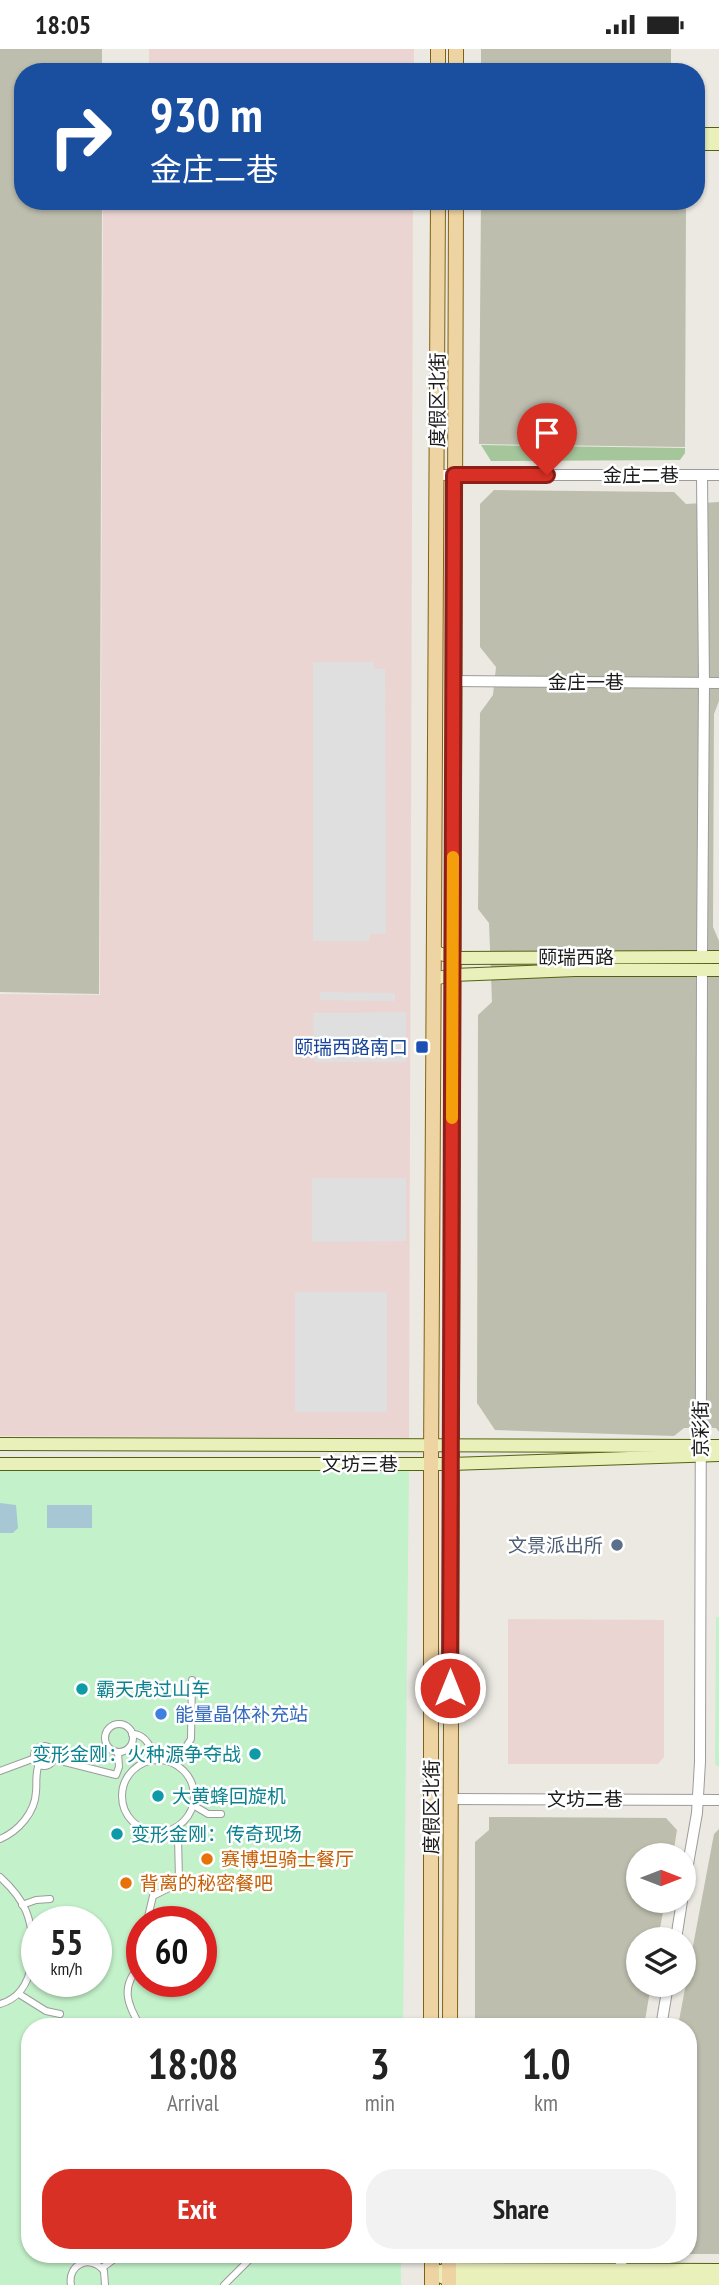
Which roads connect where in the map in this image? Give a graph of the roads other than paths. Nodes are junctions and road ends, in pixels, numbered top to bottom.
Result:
1 (438, 210) edge
2 (456, 210) edge
3 (438, 431) junction
4 (454, 433) junction
5 (437, 475) junction
6 (454, 475) junction
7 (702, 475) junction
8 (719, 475) edge
9 (437, 517) junction
10 (454, 517) junction
11 (454, 681) junction
12 (704, 683) junction
13 (719, 683) edge
14 (433, 951) junction
15 (702, 957) junction
16 (719, 957) edge
17 (453, 958) junction
18 (702, 970) junction
19 (719, 970) edge
20 (453, 975) junction
21 (433, 979) junction
22 (0, 1444) edge
23 (451, 1445) junction
24 (432, 1446) junction
25 (719, 1446) edge
26 (700, 1451) junction
27 (719, 1455) edge
28 (0, 1464) edge
29 (431, 1464) junction
30 (451, 1464) junction
31 (192, 1680) dead end
32 (131, 1734) junction
33 (118, 1752) junction
34 (53, 1759) junction
35 (160, 1760) junction
36 (37, 1761) junction
37 (175, 1764) junction
38 (0, 1771) edge
39 (116, 1775) junction
40 (126, 1780) junction
41 (450, 1800) junction
42 (697, 1800) junction
43 (719, 1800) edge
44 (193, 1805) junction
45 (220, 1814) dead end
46 (169, 1831) junction
47 (0, 1839) edge
48 (691, 1843) edge
49 (0, 1877) edge
50 (50, 1899) dead end
51 (22, 1905) junction
52 (151, 1906) edge
53 (19, 1994) junction
54 (127, 1997) edge
55 (666, 1997) edge
56 (0, 2004) edge
57 (60, 2014) dead end
58 (135, 2018) edge
59 (431, 2018) edge
60 (450, 2018) edge
61 (662, 2018) edge
62 (85, 2263) edge
63 (91, 2263) edge
64 (109, 2263) edge
65 (246, 2263) edge
66 (102, 2268) junction
67 (719, 2270) edge
68 (449, 2278) edge
69 (432, 2279) edge
70 (620, 2280) edge
71 (719, 2280) edge
72 (71, 2285) edge
73 (105, 2285) edge
74 (224, 2285) edge

1 - 3 main road, 度假区北街
2 - 4 main road, 度假区北街
3 - 4 main road
3 - 5 main road, 度假区北街
4 - 6 main road, 度假区北街
5 - 6 street, 金庄二巷
5 - 9 main road, 度假区北街
6 - 7 street, 金庄二巷
6 - 10 main road, 度假区北街
7 - 8 street, 金庄二巷
7 - 12 street
9 - 10 main road
9 - 14 main road, 度假区北街
10 - 11 main road, 度假区北街
11 - 12 street, 金庄一巷
11 - 17 main road, 度假区北街
12 - 13 street, 金庄一巷
12 - 15 street
14 - 17 main road, 颐瑞西路
14 - 21 main road, 度假区北街
15 - 16 main road, 颐瑞西路
15 - 17 main road, 颐瑞西路
17 - 20 main road, 度假区北街
18 - 19 main road, 颐瑞西路
18 - 20 main road, 颐瑞西路
18 - 26 street, 京彩街
20 - 21 main road, 颐瑞西路
20 - 23 main road, 度假区北街
21 - 24 main road, 度假区北街
22 - 24 main road, 文坊三巷
23 - 24 main road, 文坊三巷
23 - 26 main road, 文坊三巷
23 - 30 main road, 度假区北街
24 - 29 main road, 度假区北街
25 - 26 main road, 文坊三巷
26 - 27 main road, 文坊三巷
26 - 30 main road, 文坊三巷
26 - 42 street, 京彩街
28 - 29 main road, 文坊三巷
29 - 30 main road, 文坊三巷
29 - 59 main road, 度假区北街
30 - 41 main road, 度假区北街
31 - 37 street
32 - 33 street
32 - 33 street
32 - 35 street
33 - 39 street
34 - 36 street
34 - 36 street
34 - 39 street
35 - 37 street
35 - 40 street
36 - 38 street
36 - 47 street
37 - 44 street
39 - 40 street
40 - 46 street
41 - 42 street, 文坊二巷
41 - 60 main road, 度假区北街
42 - 43 street, 文坊二巷
42 - 48 street, 京彩街
44 - 45 street
44 - 46 street
46 - 52 street
49 - 51 street
50 - 51 street
51 - 53 street
53 - 56 street
53 - 57 street
54 - 58 street
55 - 61 street
62 - 72 street
63 - 66 street
64 - 66 street
65 - 74 street
66 - 73 street
67 - 70 main road
68 - 69 main road
68 - 70 main road
70 - 71 main road

